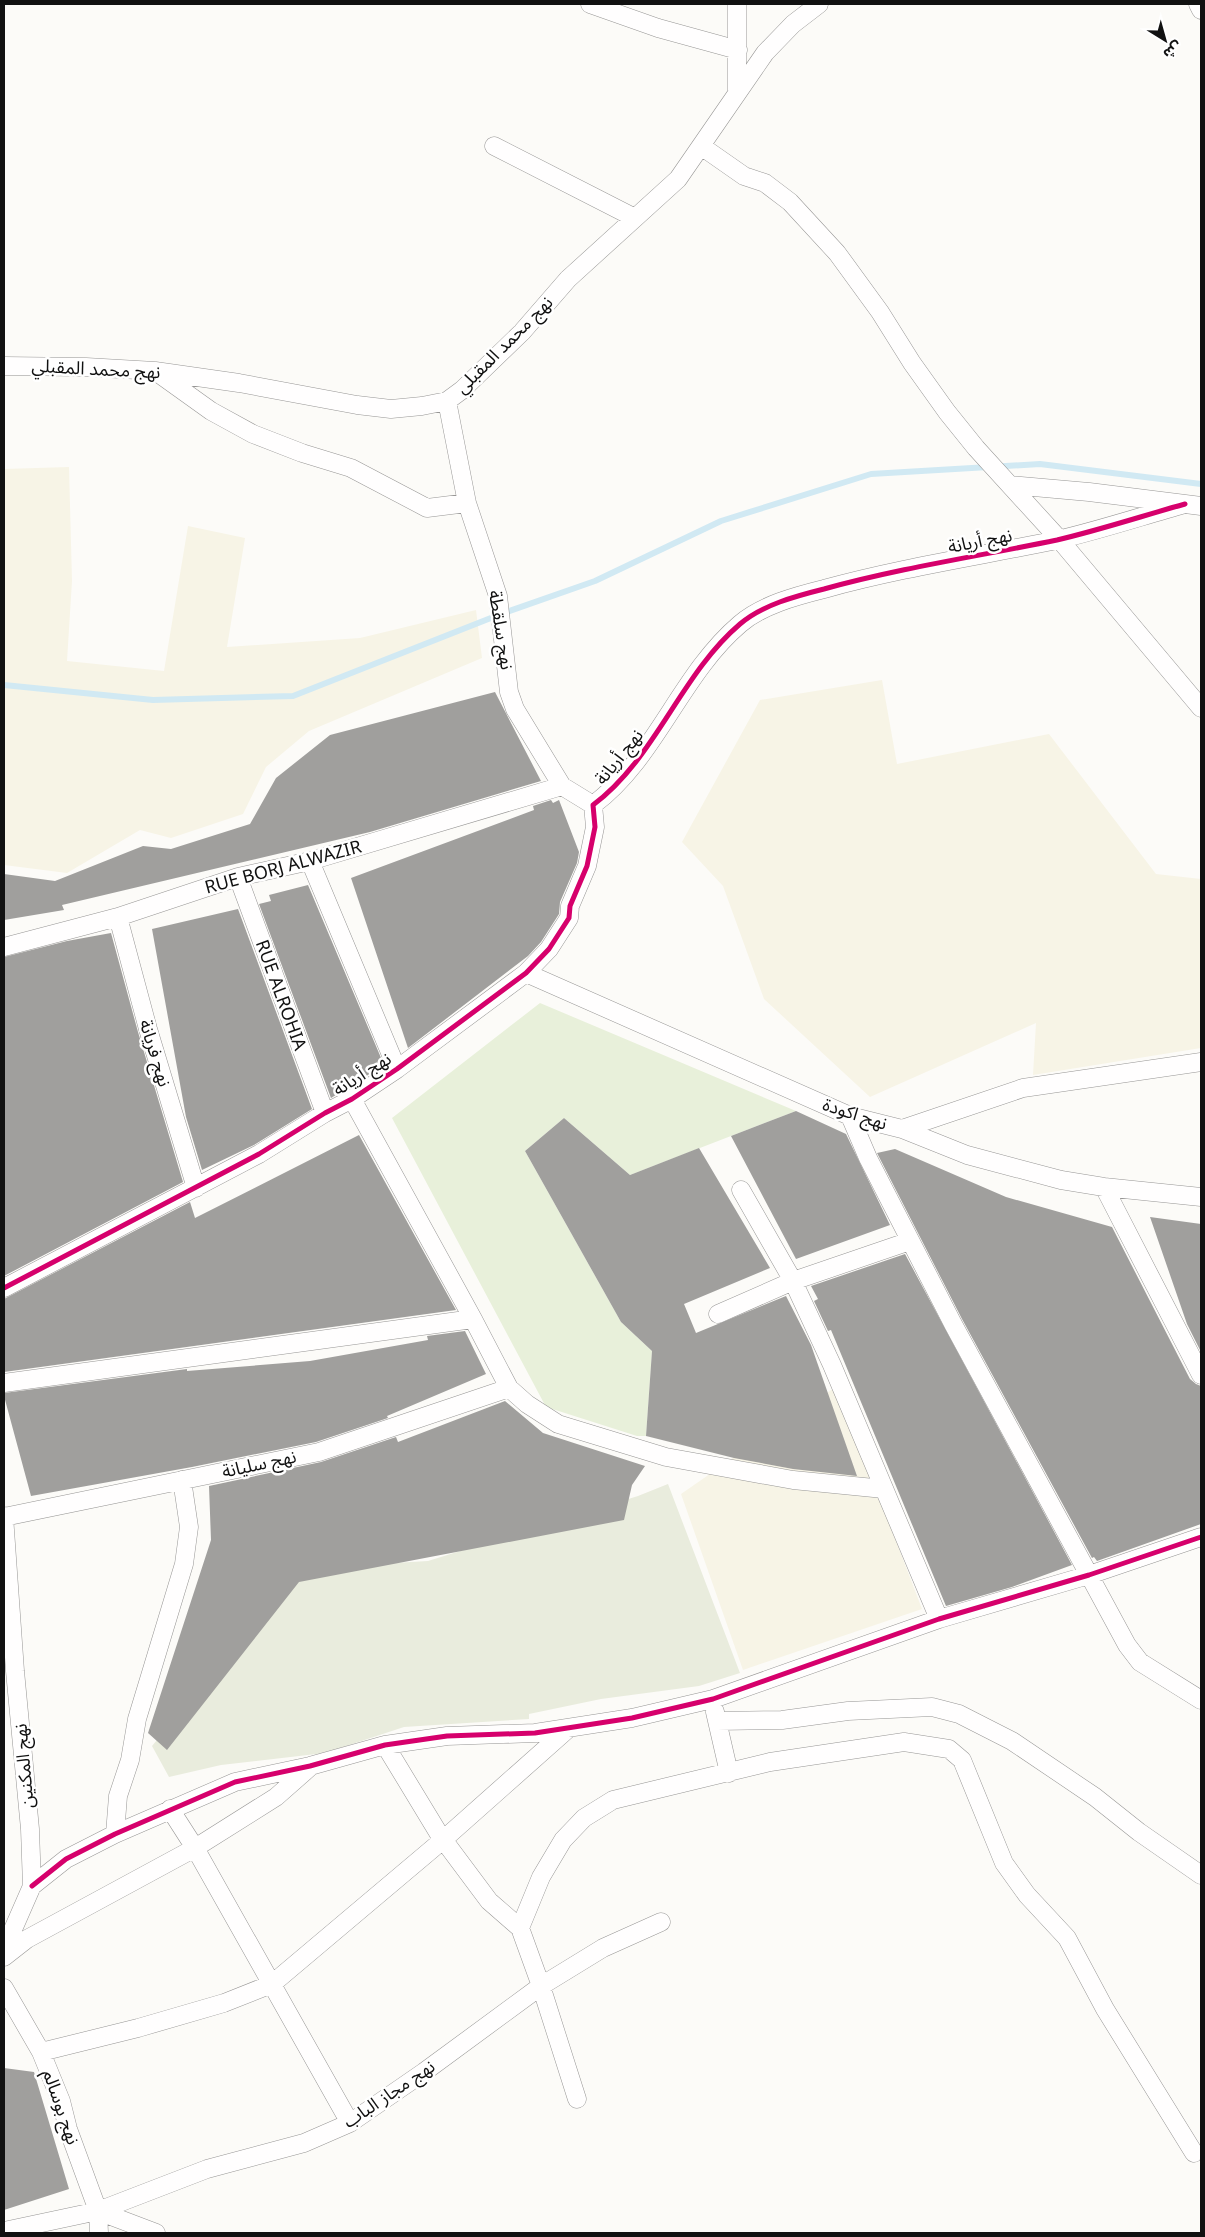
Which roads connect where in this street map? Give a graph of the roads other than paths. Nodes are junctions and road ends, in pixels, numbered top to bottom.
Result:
1 (590, 4) edge
2 (737, 4) edge
3 (819, 4) edge
4 (1198, 4) edge
5 (1201, 10) edge
6 (738, 50) junction
7 (737, 90) junction
8 (494, 146) dead end
9 (701, 146) junction
10 (635, 218) junction
11 (4, 366) edge
12 (156, 371) junction
13 (447, 401) junction
14 (1010, 485) junction
15 (467, 503) junction
16 (1193, 505) edge
17 (1059, 539) junction
18 (1201, 708) edge
19 (562, 786) junction
20 (593, 805) junction
21 (310, 861) junction
22 (238, 877) junction
23 (118, 916) junction
24 (4, 947) edge
25 (526, 973) junction
26 (1201, 1062) edge
27 (397, 1069) junction
28 (352, 1099) junction
29 (325, 1114) junction
30 (850, 1116) junction
31 (902, 1129) junction
32 (1104, 1187) junction
33 (196, 1188) junction
34 (741, 1190) dead end
35 (1201, 1197) edge
36 (910, 1241) junction
37 (793, 1281) junction
38 (4, 1288) edge
39 (718, 1314) dead end
40 (473, 1319) junction
41 (1201, 1375) edge
42 (4, 1383) edge
43 (508, 1388) junction
44 (182, 1480) junction
45 (884, 1489) junction
46 (4, 1516) edge
47 (1201, 1537) edge
48 (1089, 1575) junction
49 (939, 1619) junction
50 (713, 1699) junction
51 (1201, 1700) edge
52 (717, 1721) junction
53 (568, 1728) junction
54 (385, 1745) junction
55 (310, 1766) junction
56 (728, 1773) junction
57 (170, 1809) junction
58 (115, 1834) junction
59 (444, 1839) junction
60 (195, 1848) junction
61 (1201, 1875) edge
62 (32, 1886) junction
63 (661, 1922) dead end
64 (520, 1928) junction
65 (4, 1950) edge
66 (4, 1957) edge
67 (272, 1984) junction
68 (541, 1986) junction
69 (4, 1988) edge
70 (41, 2052) junction
71 (577, 2098) dead end
72 (350, 2123) junction
73 (1194, 2153) dead end
74 (98, 2211) junction
75 (4, 2231) edge
76 (100, 2233) edge
77 (156, 2233) edge

1 - 6 street
2 - 6 street
3 - 7 street, نهج محمد المقبلي
4 - 5 street
6 - 7 street
7 - 9 street, نهج محمد المقبلي
8 - 10 street
9 - 10 street, نهج محمد المقبلي
9 - 14 street
10 - 13 street, نهج محمد المقبلي
11 - 12 street, نهج محمد المقبلي
12 - 13 street, نهج محمد المقبلي
12 - 15 street
13 - 15 street, نهج سلقطة
14 - 16 street
14 - 17 street
15 - 19 street, نهج سلقطة
16 - 17 street, نهج أريانة
17 - 18 street
17 - 20 street, نهج أريانة
19 - 20 street, نهج سلقطة
19 - 21 street, RUE BORJ ALWAZIR
20 - 25 street, نهج أريانة
21 - 22 street, RUE BORJ ALWAZIR
21 - 27 street
22 - 23 street, RUE BORJ ALWAZIR
22 - 29 street, RUE ALROHIA
23 - 24 street, RUE BORJ ALWAZIR
23 - 33 street, نهج فريانة
25 - 27 street, نهج أريانة
25 - 30 street, نهج اكودة
26 - 31 street
27 - 28 street, نهج أريانة
28 - 29 street, نهج أريانة
28 - 40 street
29 - 33 street, نهج أريانة
30 - 31 street, نهج اكودة
30 - 36 street
31 - 32 street, نهج اكودة
32 - 35 street, نهج اكودة
32 - 41 street
33 - 38 street, نهج أريانة
34 - 37 street
36 - 37 street
36 - 48 street
37 - 39 street
37 - 45 street
40 - 42 street
40 - 43 street
43 - 44 street, نهج سليانة
43 - 45 street
44 - 46 street, نهج سليانة
44 - 58 street
45 - 49 street
46 - 62 street, نهج المكنين
47 - 48 street
48 - 49 street
48 - 51 street
49 - 50 street
50 - 52 street
50 - 53 street
52 - 56 street
52 - 61 street
53 - 54 street
53 - 59 street
54 - 55 street
54 - 59 street
55 - 57 street
55 - 60 street
56 - 64 street
56 - 73 street
57 - 58 street
57 - 60 street
58 - 62 street
59 - 64 street
59 - 67 street
60 - 66 street
60 - 67 street
62 - 65 street, نهج المكنين
63 - 68 street, نهج مجاز الباب
64 - 68 street
67 - 70 street
67 - 72 street
68 - 71 street
68 - 72 street, نهج مجاز الباب
69 - 70 street, نهج بوسالم
70 - 74 street, نهج بوسالم
72 - 74 street, نهج مجاز الباب
74 - 75 street, نهج مجاز الباب
74 - 76 street, نهج بوسالم
74 - 77 street

